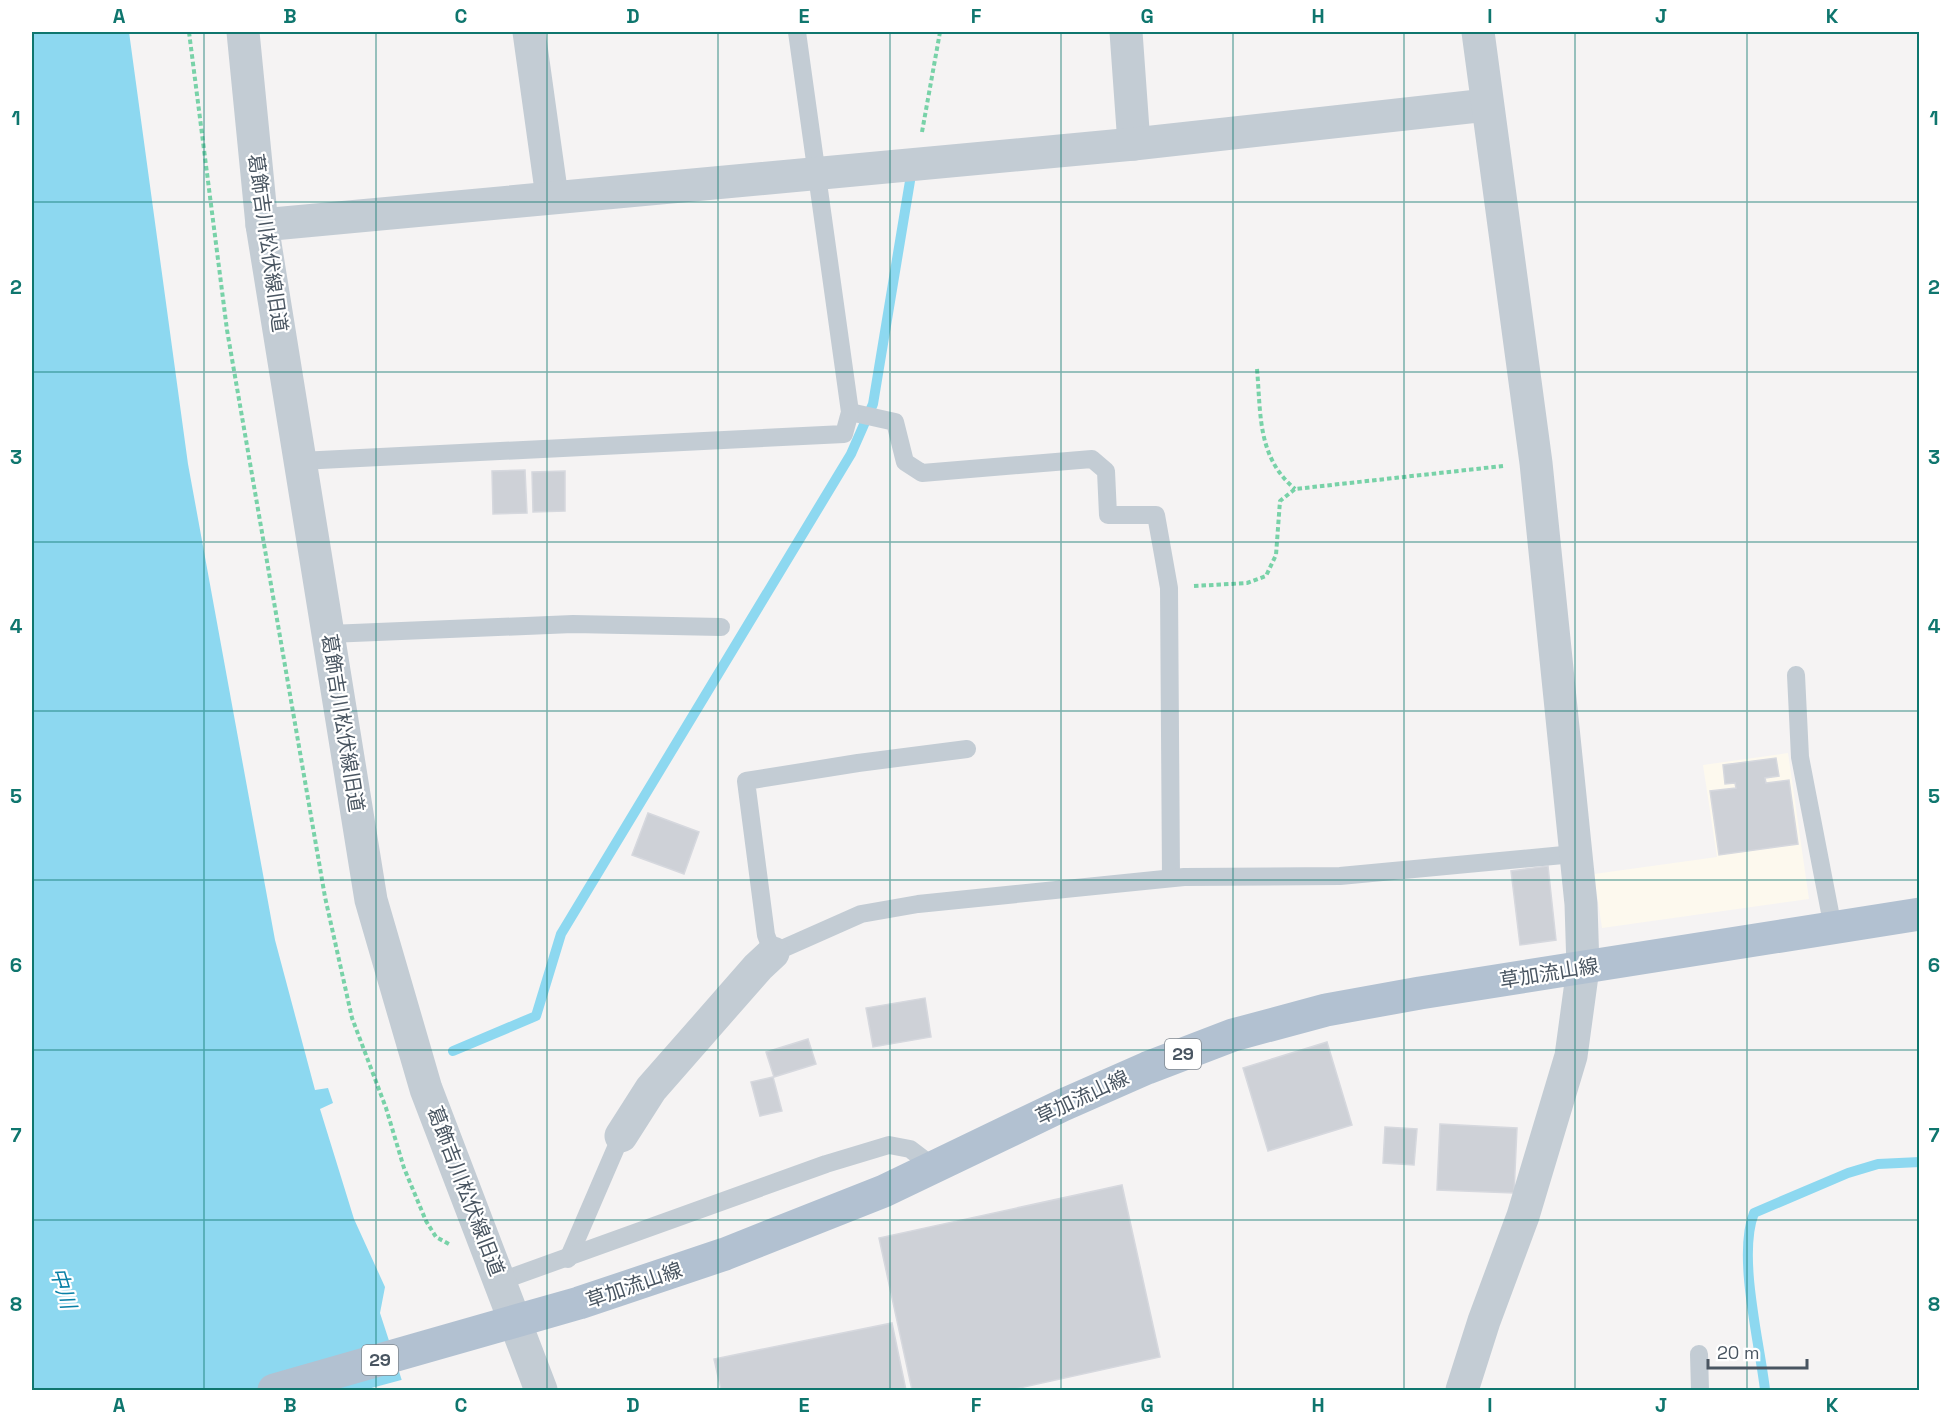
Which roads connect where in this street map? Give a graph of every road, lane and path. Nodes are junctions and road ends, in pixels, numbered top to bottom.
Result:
1 (189, 32) edge
2 (243, 32) edge
3 (528, 32) edge
4 (797, 32) edge
5 (939, 32) edge
6 (1126, 32) edge
7 (1478, 32) edge
8 (1487, 105) junction
9 (1134, 144) junction
10 (916, 162) junction
11 (816, 174) junction
12 (552, 197) junction
13 (262, 225) junction
14 (1257, 369) dead end
15 (850, 412) junction
16 (300, 461) junction
17 (1536, 463) junction
18 (1295, 489) junction
19 (1169, 588) junction
20 (721, 627) dead end
21 (329, 634) junction
22 (1796, 675) dead end
23 (967, 749) dead end
24 (1574, 854) junction
25 (1171, 878) junction
26 (1920, 914) edge
27 (1833, 928) junction
28 (773, 953) junction
29 (1583, 968) junction
30 (621, 1136) joint
31 (935, 1168) junction
32 (460, 1244) dead end
33 (568, 1259) junction
34 (501, 1281) junction
35 (501, 1325) junction
36 (1700, 1354) dead end
37 (274, 1390) edge
38 (541, 1390) edge
39 (1462, 1390) edge
40 (1700, 1390) edge

1 - 32 path
2 - 13 street, 葛飾吉川松伏線旧道
3 - 12 street
4 - 11 lane
5 - 10 path
6 - 9 street
7 - 8 street
8 - 9 street
8 - 17 street
9 - 10 street
10 - 11 street
11 - 12 street
11 - 15 lane
12 - 13 street
13 - 16 street, 葛飾吉川松伏線旧道
14 - 18 path
15 - 16 lane
15 - 19 lane
16 - 21 street, 葛飾吉川松伏線旧道
17 - 18 path
17 - 24 street
18 - 19 path
19 - 25 lane
20 - 21 lane
21 - 34 street, 葛飾吉川松伏線旧道
22 - 27 lane
23 - 28 lane
24 - 25 lane
24 - 29 street
25 - 28 lane
26 - 27 main road, 草加流山線 / 29
27 - 29 main road, 草加流山線 / 29
28 - 30 street
29 - 31 main road, 草加流山線 / 29
29 - 39 street
30 - 33 lane
31 - 33 lane
31 - 35 main road, 草加流山線 / 29
33 - 34 lane
34 - 35 street, 葛飾吉川松伏線旧道
35 - 37 main road, 草加流山線 / 29
35 - 38 street, 葛飾吉川松伏線旧道
36 - 40 lane

